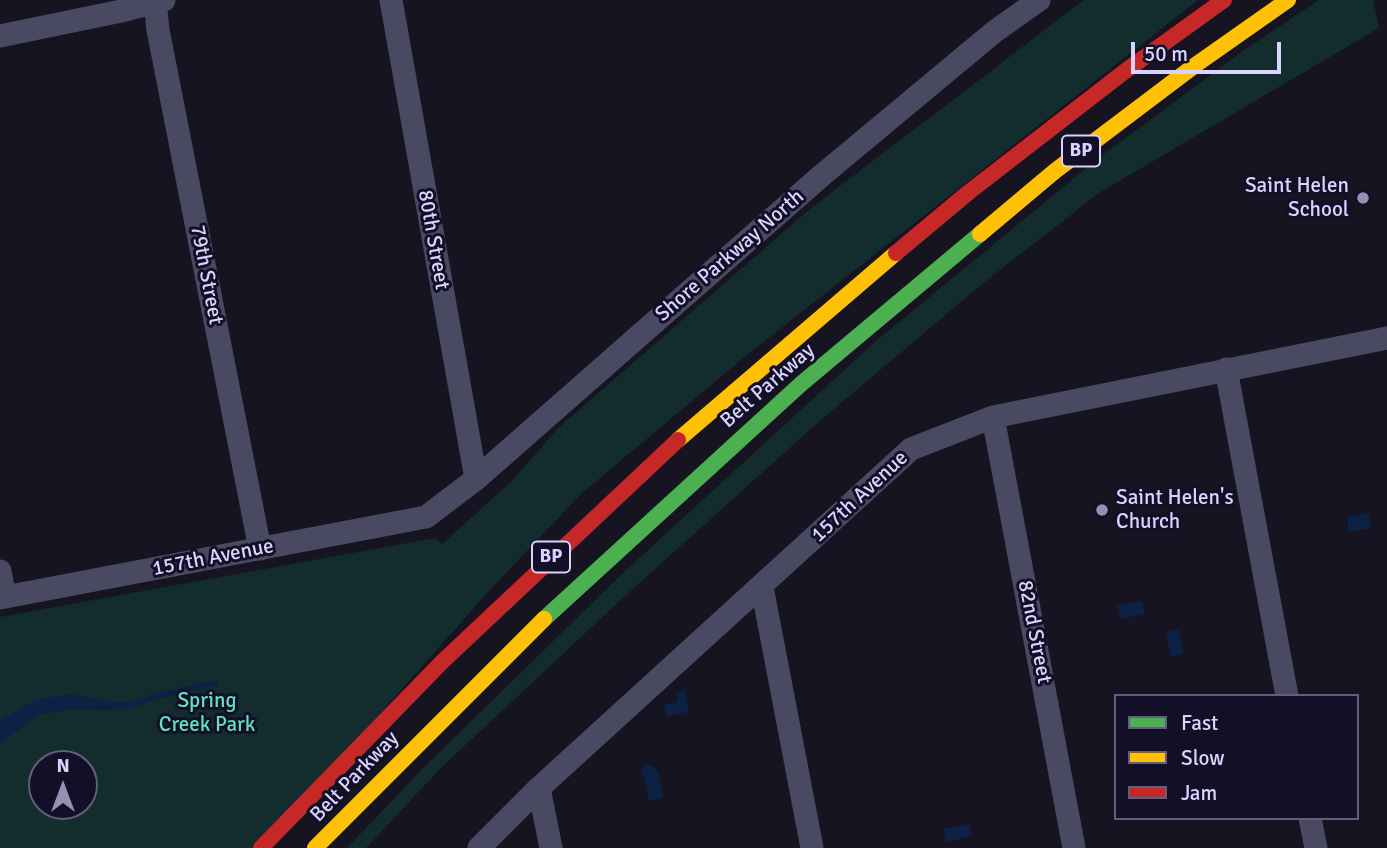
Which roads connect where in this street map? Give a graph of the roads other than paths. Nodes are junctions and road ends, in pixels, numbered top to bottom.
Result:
1 (391, 0) edge
2 (1039, 0) edge
3 (1224, 0) edge
4 (1288, 0) edge
5 (158, 1) edge
6 (4, 33) edge
7 (1387, 338) edge
8 (1226, 369) junction
9 (993, 417) junction
10 (477, 479) junction
11 (426, 517) joint
12 (260, 549) junction
13 (0, 571) edge
14 (762, 587) junction
15 (2, 598) edge
16 (1287, 694) edge
17 (539, 788) junction
18 (1310, 820) edge
19 (261, 848) edge
20 (315, 848) edge
21 (480, 848) edge
22 (551, 848) edge
23 (812, 848) edge
24 (1074, 848) edge
25 (1316, 848) edge

1 - 10 street, 80th Street
2 - 10 street, Shore Parkway North
3 - 19 highway, Belt Parkway / BP
4 - 20 highway, Belt Parkway / BP
5 - 6 street
5 - 12 street, 79th Street
7 - 8 street, 157th Avenue
8 - 9 street, 157th Avenue
8 - 16 street
9 - 14 street, 157th Avenue
9 - 24 street, 82nd Street
10 - 11 street, Shore Parkway North
11 - 12 street, 157th Avenue
12 - 15 street, 157th Avenue
13 - 15 street
14 - 17 street, 157th Avenue
14 - 23 street
17 - 21 street, 157th Avenue
17 - 22 street
18 - 25 street

